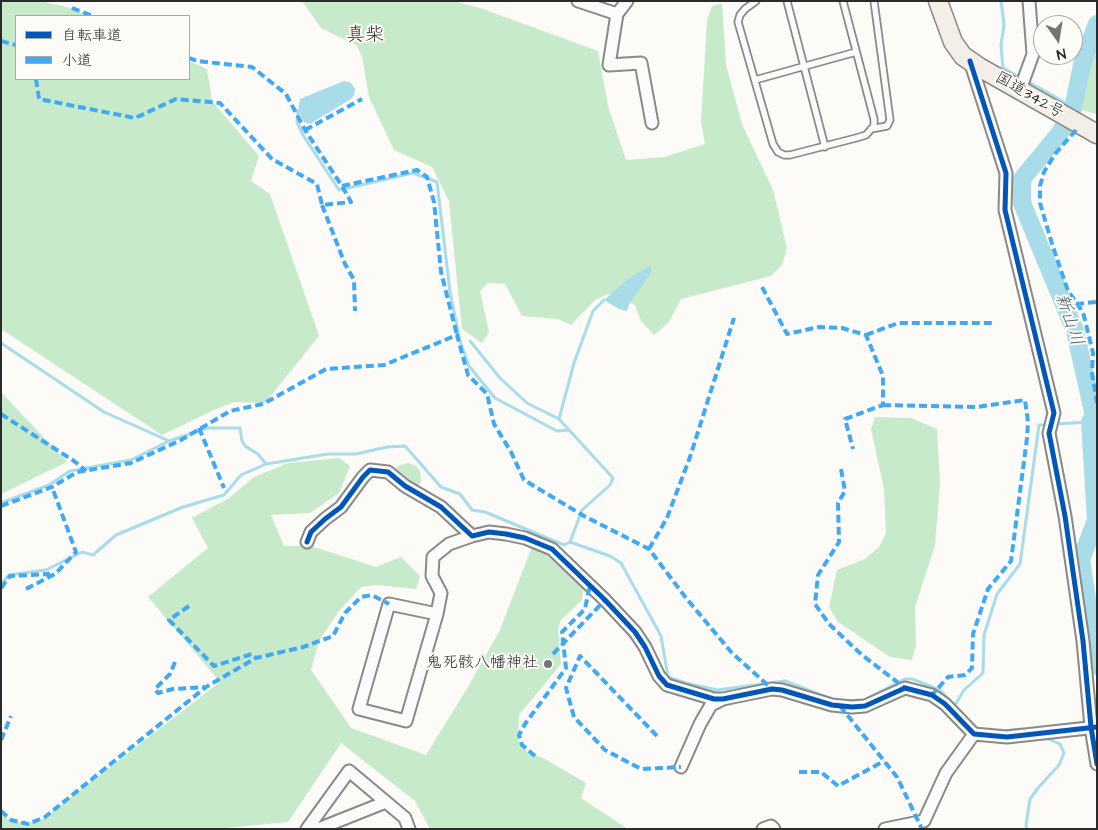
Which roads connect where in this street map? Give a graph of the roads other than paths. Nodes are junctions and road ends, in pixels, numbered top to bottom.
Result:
1 (578, 1) edge
2 (627, 1) edge
3 (756, 1) edge
4 (787, 1) edge
5 (843, 1) edge
6 (874, 1) edge
7 (938, 1) edge
8 (1029, 1) edge
9 (617, 14) junction
10 (856, 52) junction
11 (970, 61) junction
12 (804, 66) junction
13 (754, 80) junction
14 (1020, 90) junction
15 (652, 123) dead end
16 (870, 130) junction
17 (1097, 134) edge
18 (825, 147) junction
19 (472, 536) junction
20 (307, 542) dead end
21 (437, 614) junction
22 (723, 698) junction
23 (1094, 727) edge
24 (974, 734) junction
25 (1097, 764) edge
26 (681, 767) dead end
27 (386, 802) junction
28 (307, 829) edge
29 (318, 829) edge
30 (410, 829) edge
31 (763, 829) edge
32 (774, 829) edge
33 (885, 829) edge

1 - 9 street
2 - 9 street
3 - 13 lane
4 - 12 lane
5 - 10 lane
6 - 16 lane
7 - 11 highway, 国道342号
8 - 14 street
9 - 15 street
10 - 12 lane
10 - 16 lane
11 - 14 highway, 国道342号
11 - 23 street
12 - 13 lane
12 - 18 lane
13 - 18 lane
14 - 17 highway, 国道342号
16 - 18 lane
19 - 20 street
19 - 21 street
19 - 22 street
21 - 21 street
22 - 24 street
22 - 26 street
23 - 24 street
23 - 25 street
24 - 33 street
27 - 28 street
27 - 29 street
27 - 30 street
31 - 32 street

